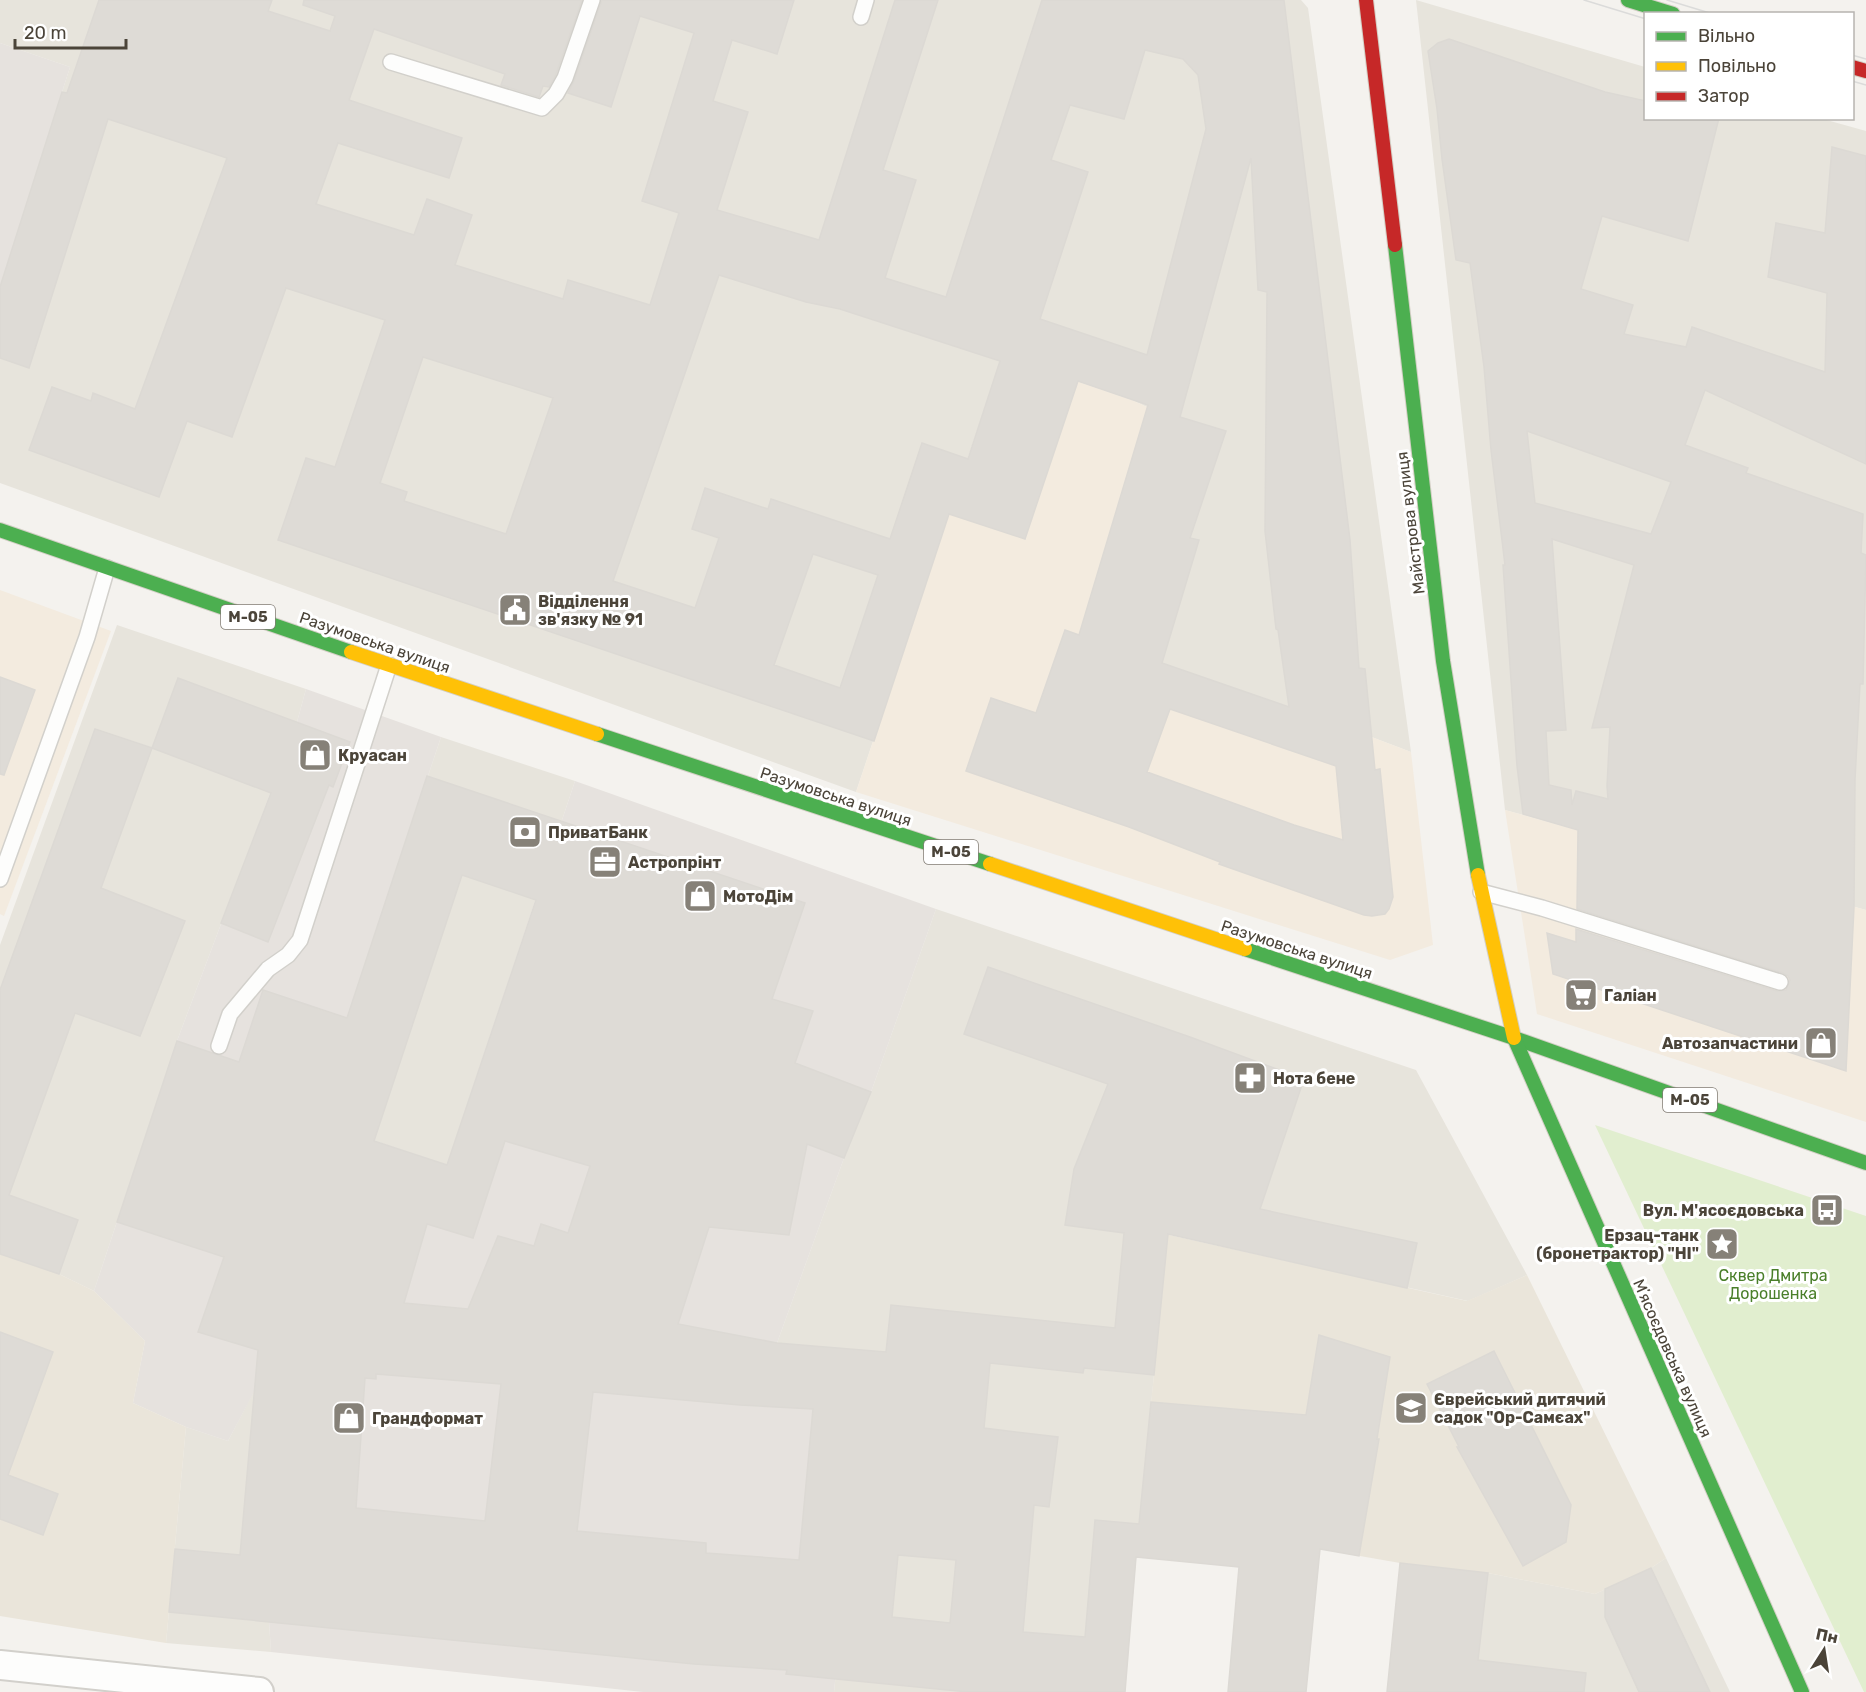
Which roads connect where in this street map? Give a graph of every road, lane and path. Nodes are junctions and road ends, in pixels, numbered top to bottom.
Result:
1 (592, 0) edge
2 (866, 0) edge
3 (1366, 0) edge
4 (1628, 0) edge
5 (1667, 12) edge
6 (861, 17) dead end
7 (392, 62) dead end
8 (0, 530) edge
9 (107, 568) junction
10 (389, 665) junction
11 (0, 879) edge
12 (1481, 892) junction
13 (1780, 982) dead end
14 (1514, 1038) junction
15 (219, 1046) dead end
16 (1866, 1163) edge
17 (0, 1665) edge
18 (259, 1692) edge
19 (1802, 1692) edge

1 - 7 lane
2 - 6 lane
3 - 12 main road, Майстрова вулиця
4 - 5 main road
8 - 9 main road, Разумовська вулиця / М-05
9 - 10 main road, Разумовська вулиця / М-05
9 - 11 lane
10 - 14 main road, Разумовська вулиця / М-05
10 - 15 lane
12 - 13 lane
12 - 14 main road, Майстрова вулиця
14 - 16 main road, Разумовська вулиця / М-05
14 - 19 main road, Мʼясоєдовська вулиця
17 - 18 street

